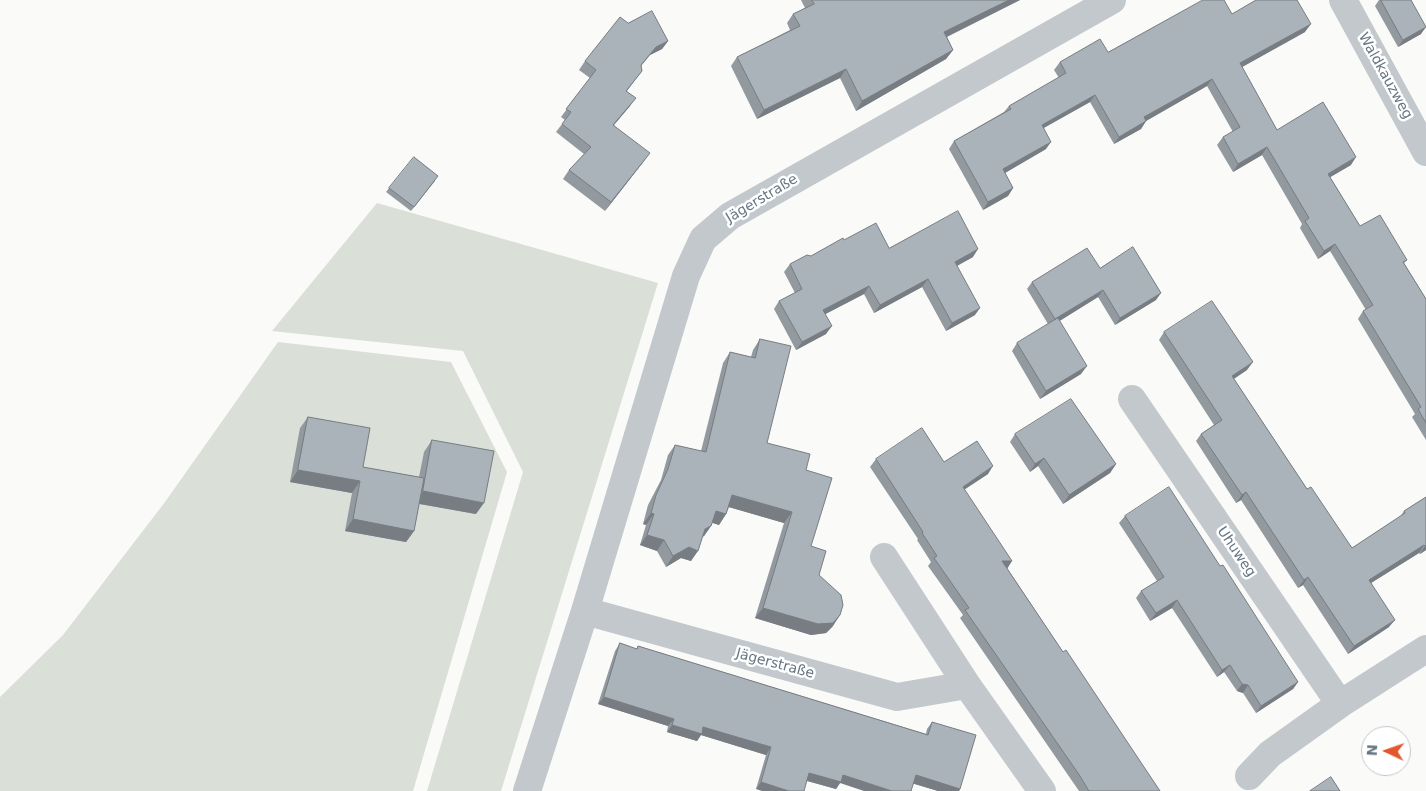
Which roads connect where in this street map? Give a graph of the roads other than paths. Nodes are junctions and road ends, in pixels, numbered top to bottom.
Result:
1 (1112, 0) edge
2 (1343, 0) edge
3 (1426, 152) edge
4 (1132, 400) dead end
5 (884, 557) dead end
6 (585, 611) junction
7 (1426, 648) edge
8 (967, 685) junction
9 (1340, 704) junction
10 (1249, 776) dead end
11 (527, 791) edge
12 (1042, 791) edge

1 - 6 street, Jägerstraße
2 - 3 street, Waldkauzweg
4 - 9 street, Uhuweg
5 - 8 street
6 - 8 street, Jägerstraße
6 - 11 street, Jägerstraße
7 - 9 street
8 - 12 street
9 - 10 street

